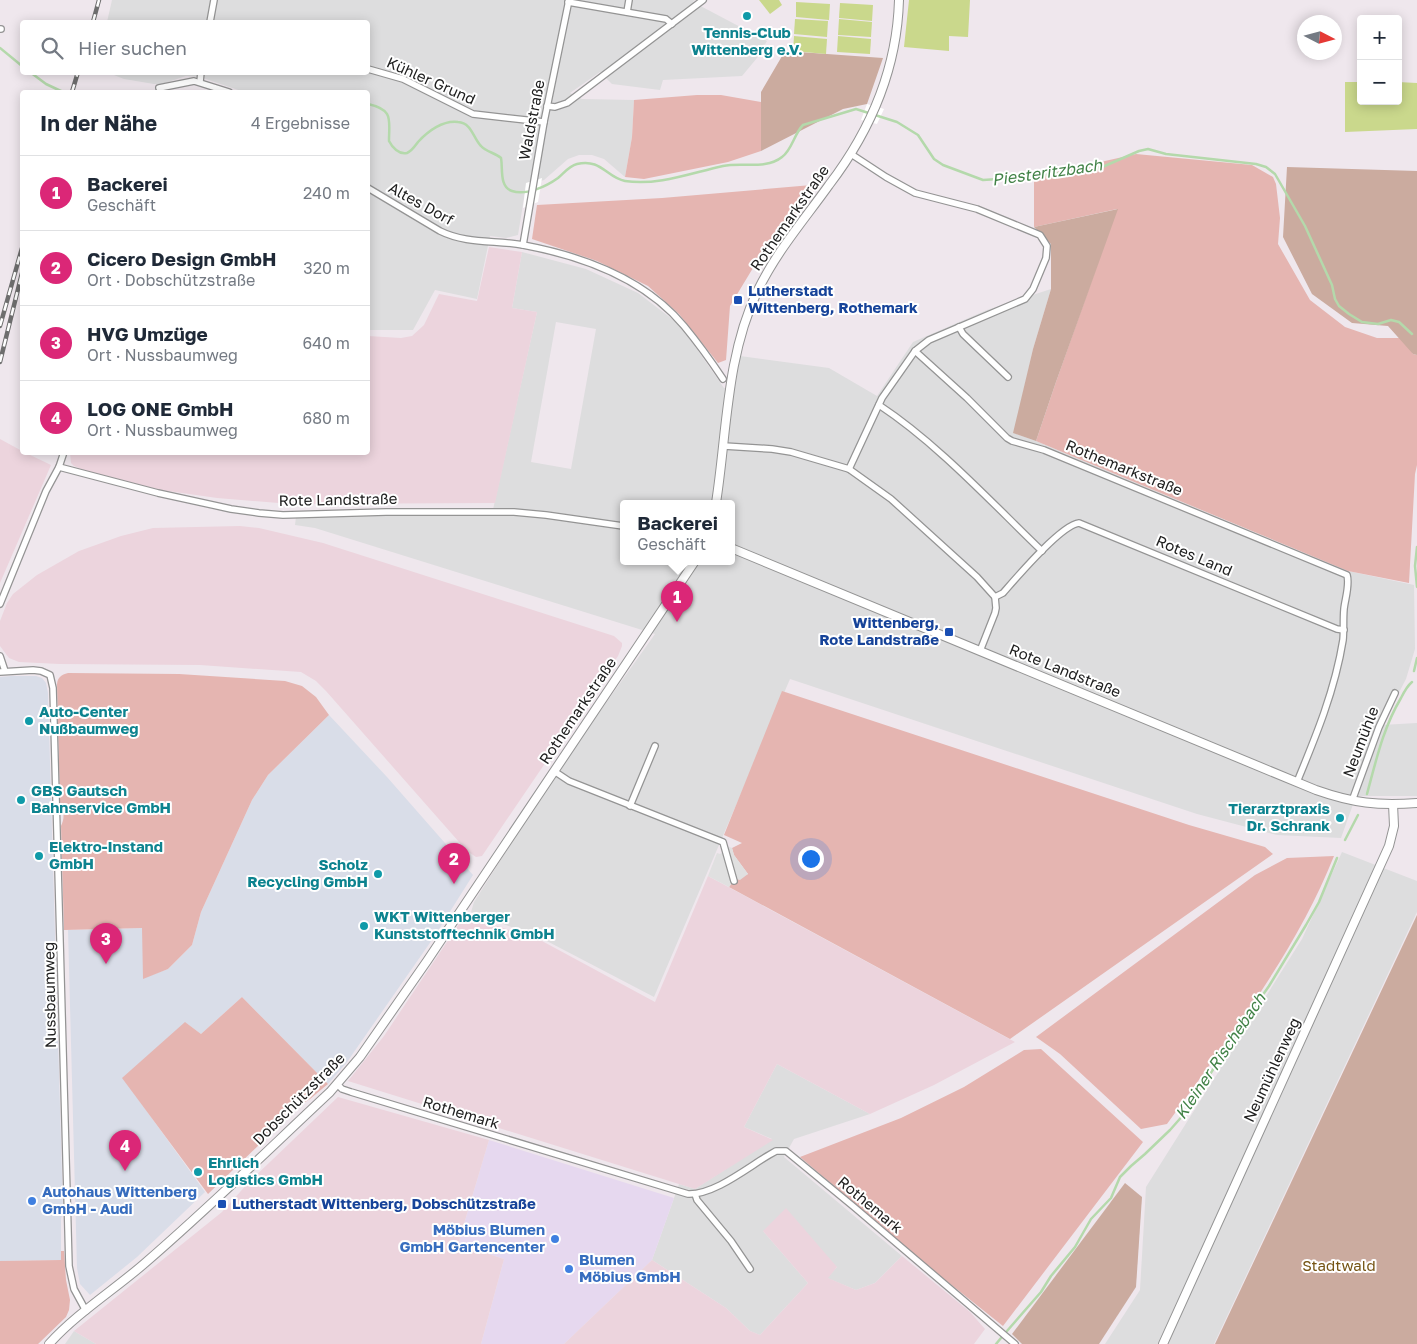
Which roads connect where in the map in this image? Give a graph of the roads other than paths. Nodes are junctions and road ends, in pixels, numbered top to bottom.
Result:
1 (214, 0) edge
2 (629, 0) edge
3 (703, 0) edge
4 (899, 0) edge
5 (568, 1) edge
6 (627, 12) junction
7 (210, 20) edge
8 (672, 24) junction
9 (370, 70) edge
10 (201, 75) edge
11 (200, 82) junction
12 (159, 88) dead end
13 (223, 90) edge
14 (547, 106) junction
15 (544, 122) junction
16 (851, 154) junction
17 (370, 189) edge
18 (523, 245) junction
19 (959, 327) junction
20 (915, 351) junction
21 (1008, 377) dead end
22 (723, 379) dead end
23 (879, 405) junction
24 (724, 446) junction
25 (63, 455) edge
26 (58, 467) junction
27 (849, 469) junction
28 (716, 500) edge
29 (620, 526) edge
30 (735, 550) edge
31 (1042, 551) junction
32 (692, 565) edge
33 (995, 597) junction
34 (0, 604) edge
35 (1344, 630) junction
36 (980, 651) junction
37 (0, 656) edge
38 (3, 672) edge
39 (1395, 692) dead end
40 (654, 746) dead end
41 (554, 771) junction
42 (1297, 782) junction
43 (1352, 801) junction
44 (1417, 803) edge
45 (1393, 804) junction
46 (630, 806) junction
47 (482, 876) joint
48 (734, 881) dead end
49 (337, 1084) junction
50 (695, 1194) junction
51 (750, 1268) dead end
52 (86, 1311) junction
53 (49, 1344) edge
54 (1015, 1344) edge
55 (1163, 1344) edge

1 - 7 street
2 - 6 street
3 - 8 street
4 - 16 street, Rothemarkstraße
5 - 6 street
5 - 14 street, Waldstraße
6 - 8 street
8 - 14 street
9 - 15 street, Kühler Grund
10 - 11 street
11 - 12 street
11 - 13 street
14 - 15 street, Waldstraße
15 - 18 street, Waldstraße
16 - 19 street
16 - 24 street, Rothemarkstraße
17 - 18 street, Altes Dorf
18 - 22 street
19 - 20 street
19 - 21 street
20 - 23 street
20 - 35 street, Rothemarkstraße
23 - 27 street
23 - 31 street
24 - 27 street
24 - 28 street, Rothemarkstraße
25 - 26 street
26 - 29 street, Rote Landstraße
26 - 34 street
27 - 33 street
30 - 36 street, Rote Landstraße
31 - 33 street, Rotes Land
31 - 35 street, Rotes Land
32 - 41 street, Rothemarkstraße
33 - 36 street
35 - 42 street
36 - 42 street, Rote Landstraße
37 - 38 street
38 - 52 street, Nussbaumweg
39 - 43 street, Neumühle
40 - 46 street
41 - 46 street
41 - 47 street, Rothemarkstraße
42 - 43 street, Rote Landstraße
43 - 45 street, Rote Landstraße
44 - 45 street, Rote Landstraße
45 - 55 street, Neumühlenweg
46 - 48 street
47 - 49 street, Dobschützstraße
49 - 50 street, Rothemark
49 - 52 street, Dobschützstraße
50 - 51 street
50 - 54 street, Rothemark
52 - 53 street, Dobschützstraße

